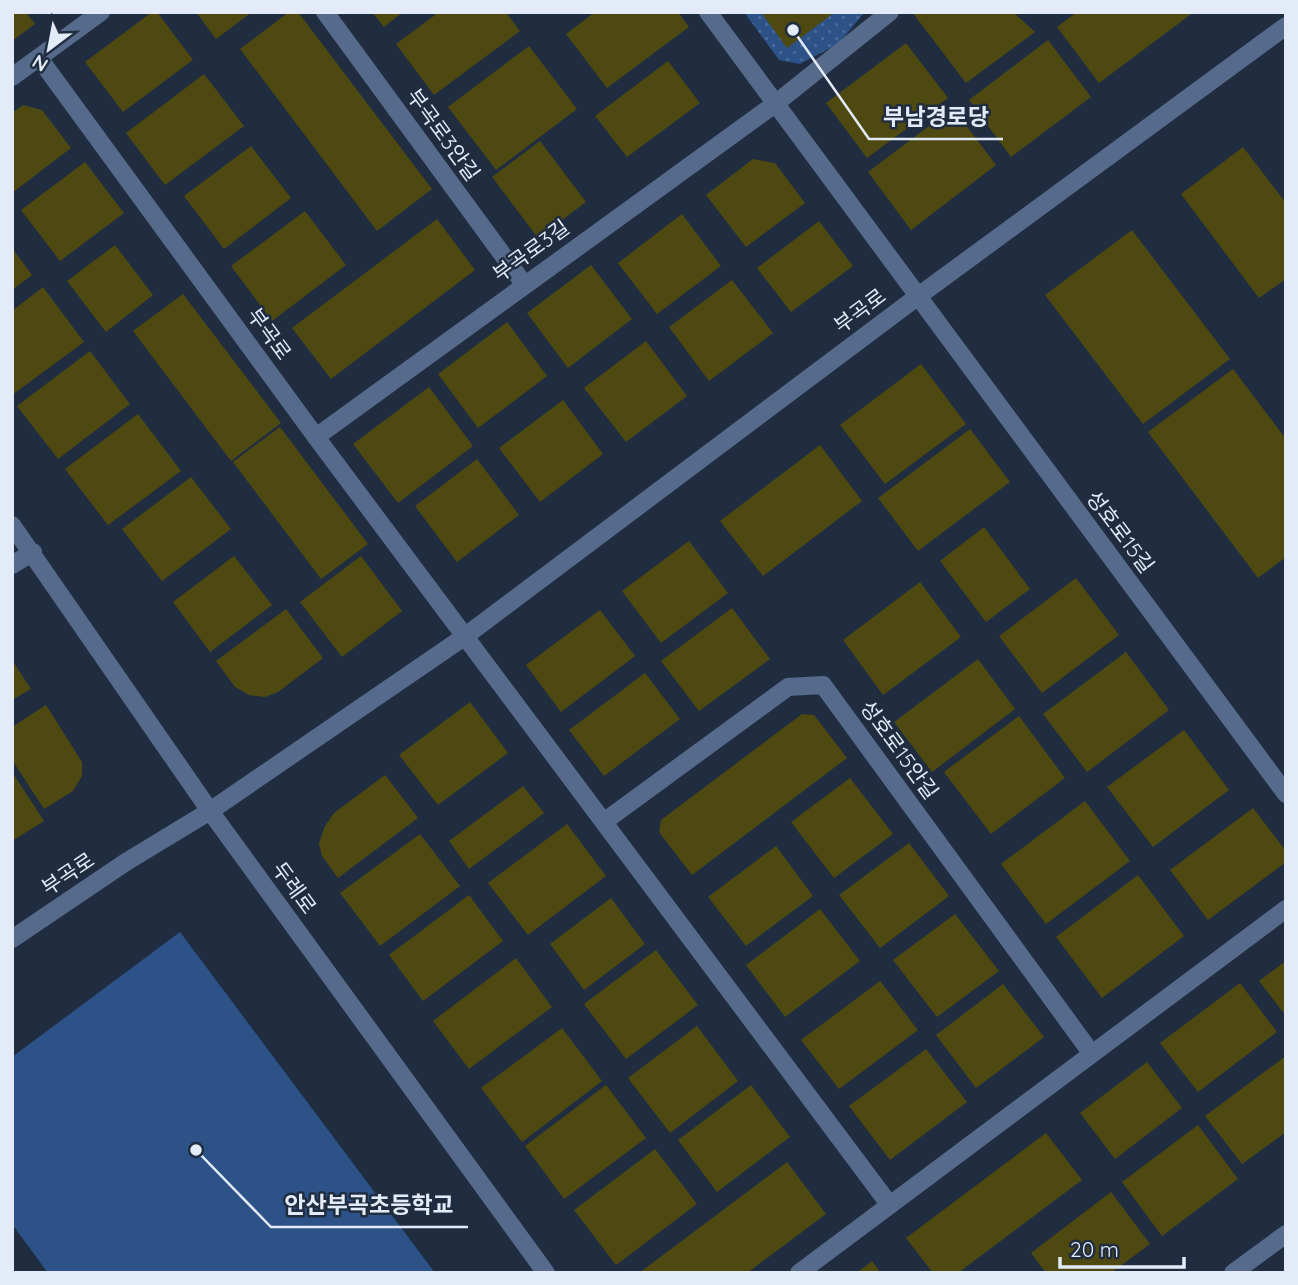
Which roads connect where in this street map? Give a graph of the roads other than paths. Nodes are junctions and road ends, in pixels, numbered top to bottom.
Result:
1 (101, 12) edge
2 (325, 12) edge
3 (708, 12) edge
4 (890, 12) edge
5 (1286, 26) edge
6 (39, 58) junction
7 (12, 77) edge
8 (775, 104) junction
9 (524, 284) junction
10 (917, 297) junction
11 (316, 437) junction
12 (12, 525) edge
13 (33, 552) junction
14 (12, 565) edge
15 (464, 636) junction
16 (1286, 794) edge
17 (210, 811) junction
18 (605, 821) junction
19 (1286, 909) edge
20 (12, 939) edge
21 (1092, 1054) junction
22 (890, 1204) junction
23 (1286, 1234) edge
24 (546, 1273) edge
25 (799, 1273) edge
26 (1233, 1273) edge

1 - 6 street
2 - 9 street, 부곡로3안길
3 - 8 street
4 - 8 street, 부곡로3길
5 - 10 street, 부곡로
6 - 7 street
6 - 11 street, 부곡로
8 - 9 street, 부곡로3길
8 - 10 street
9 - 11 street, 부곡로3길
10 - 15 street, 부곡로
10 - 16 street, 성호로15길
11 - 15 street, 부곡로
12 - 13 street, 두레로
13 - 14 street
13 - 17 street, 두레로
15 - 17 street, 부곡로
15 - 18 street
17 - 20 street, 부곡로
17 - 24 street, 두레로
18 - 21 street, 성호로15안길
18 - 22 street
19 - 21 street
21 - 22 street
22 - 25 street
23 - 26 street

